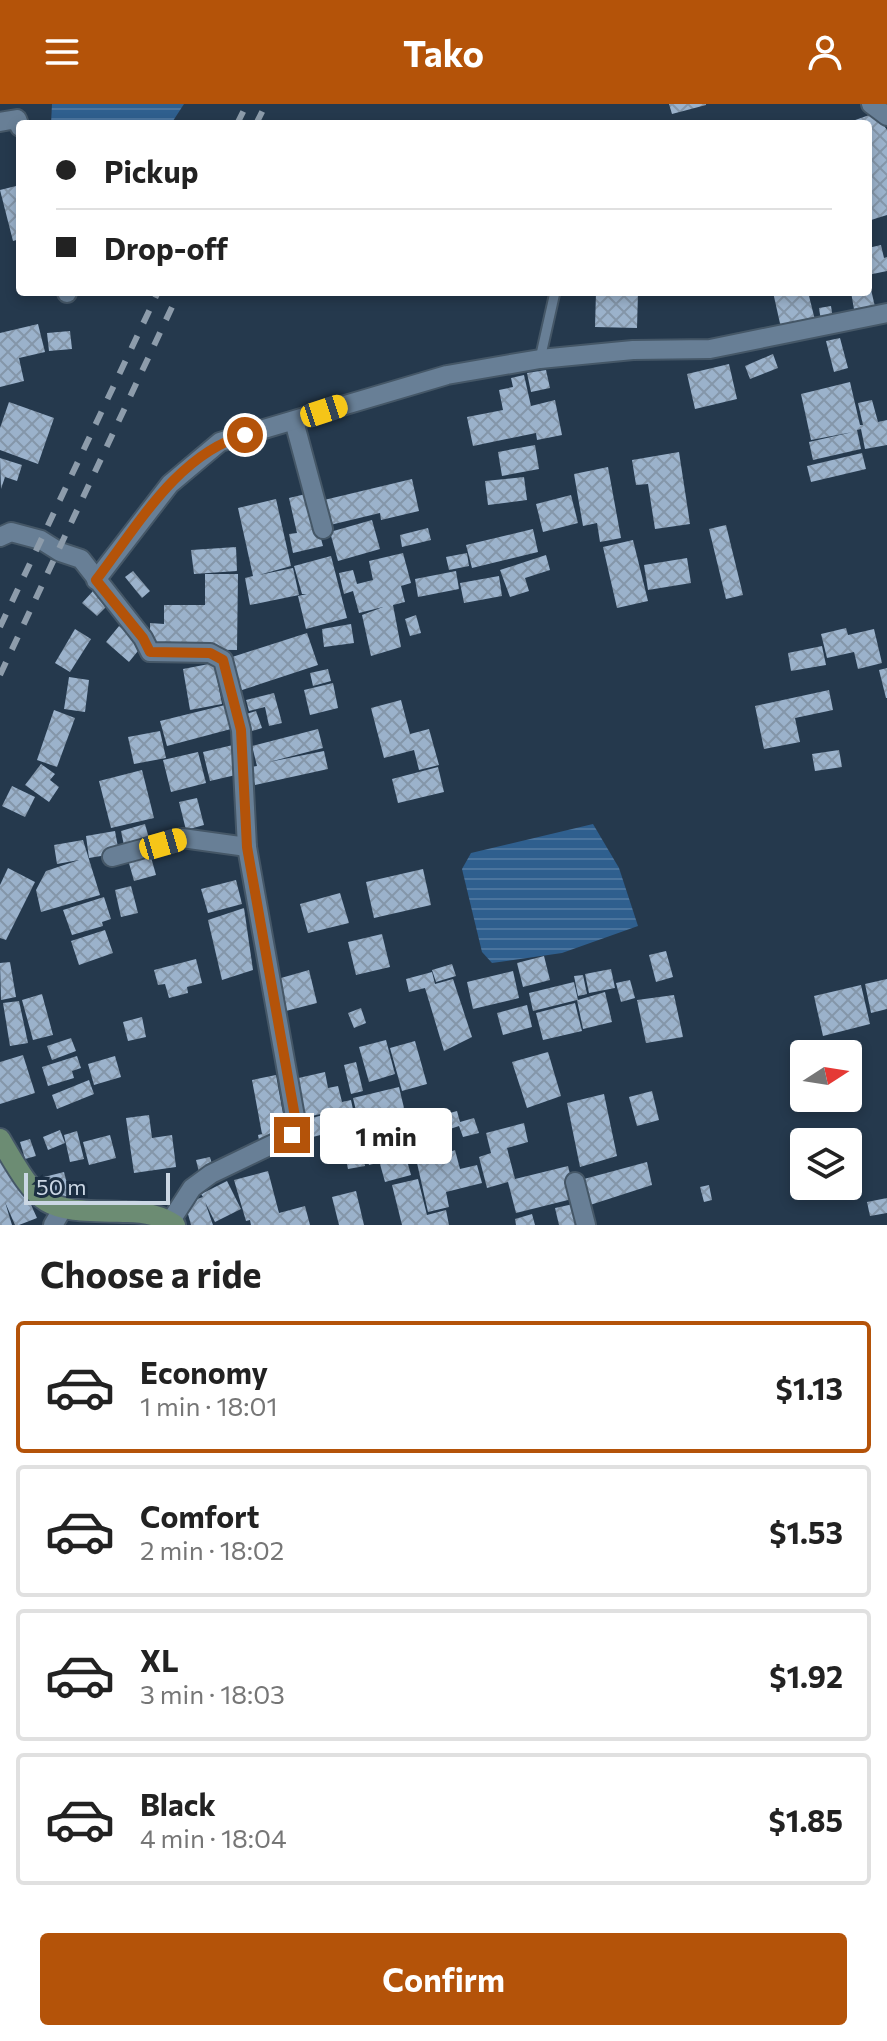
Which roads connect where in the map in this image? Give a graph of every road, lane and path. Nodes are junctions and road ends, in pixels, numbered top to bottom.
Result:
1 (871, 104) edge
2 (887, 116) edge
3 (554, 296) edge
4 (887, 313) edge
5 (540, 359) junction
6 (294, 421) junction
7 (323, 529) dead end
8 (0, 537) edge
9 (96, 580) junction
10 (247, 847) junction
11 (112, 857) dead end
12 (0, 1139) edge
13 (575, 1182) dead end
14 (57, 1218) edge
15 (172, 1223) edge
16 (586, 1225) edge

1 - 2 street
3 - 5 lane
4 - 5 street
5 - 6 street
6 - 7 street
6 - 9 street
8 - 9 street
9 - 10 street
10 - 11 street
10 - 15 street
12 - 14 main road
13 - 16 street
14 - 15 main road

